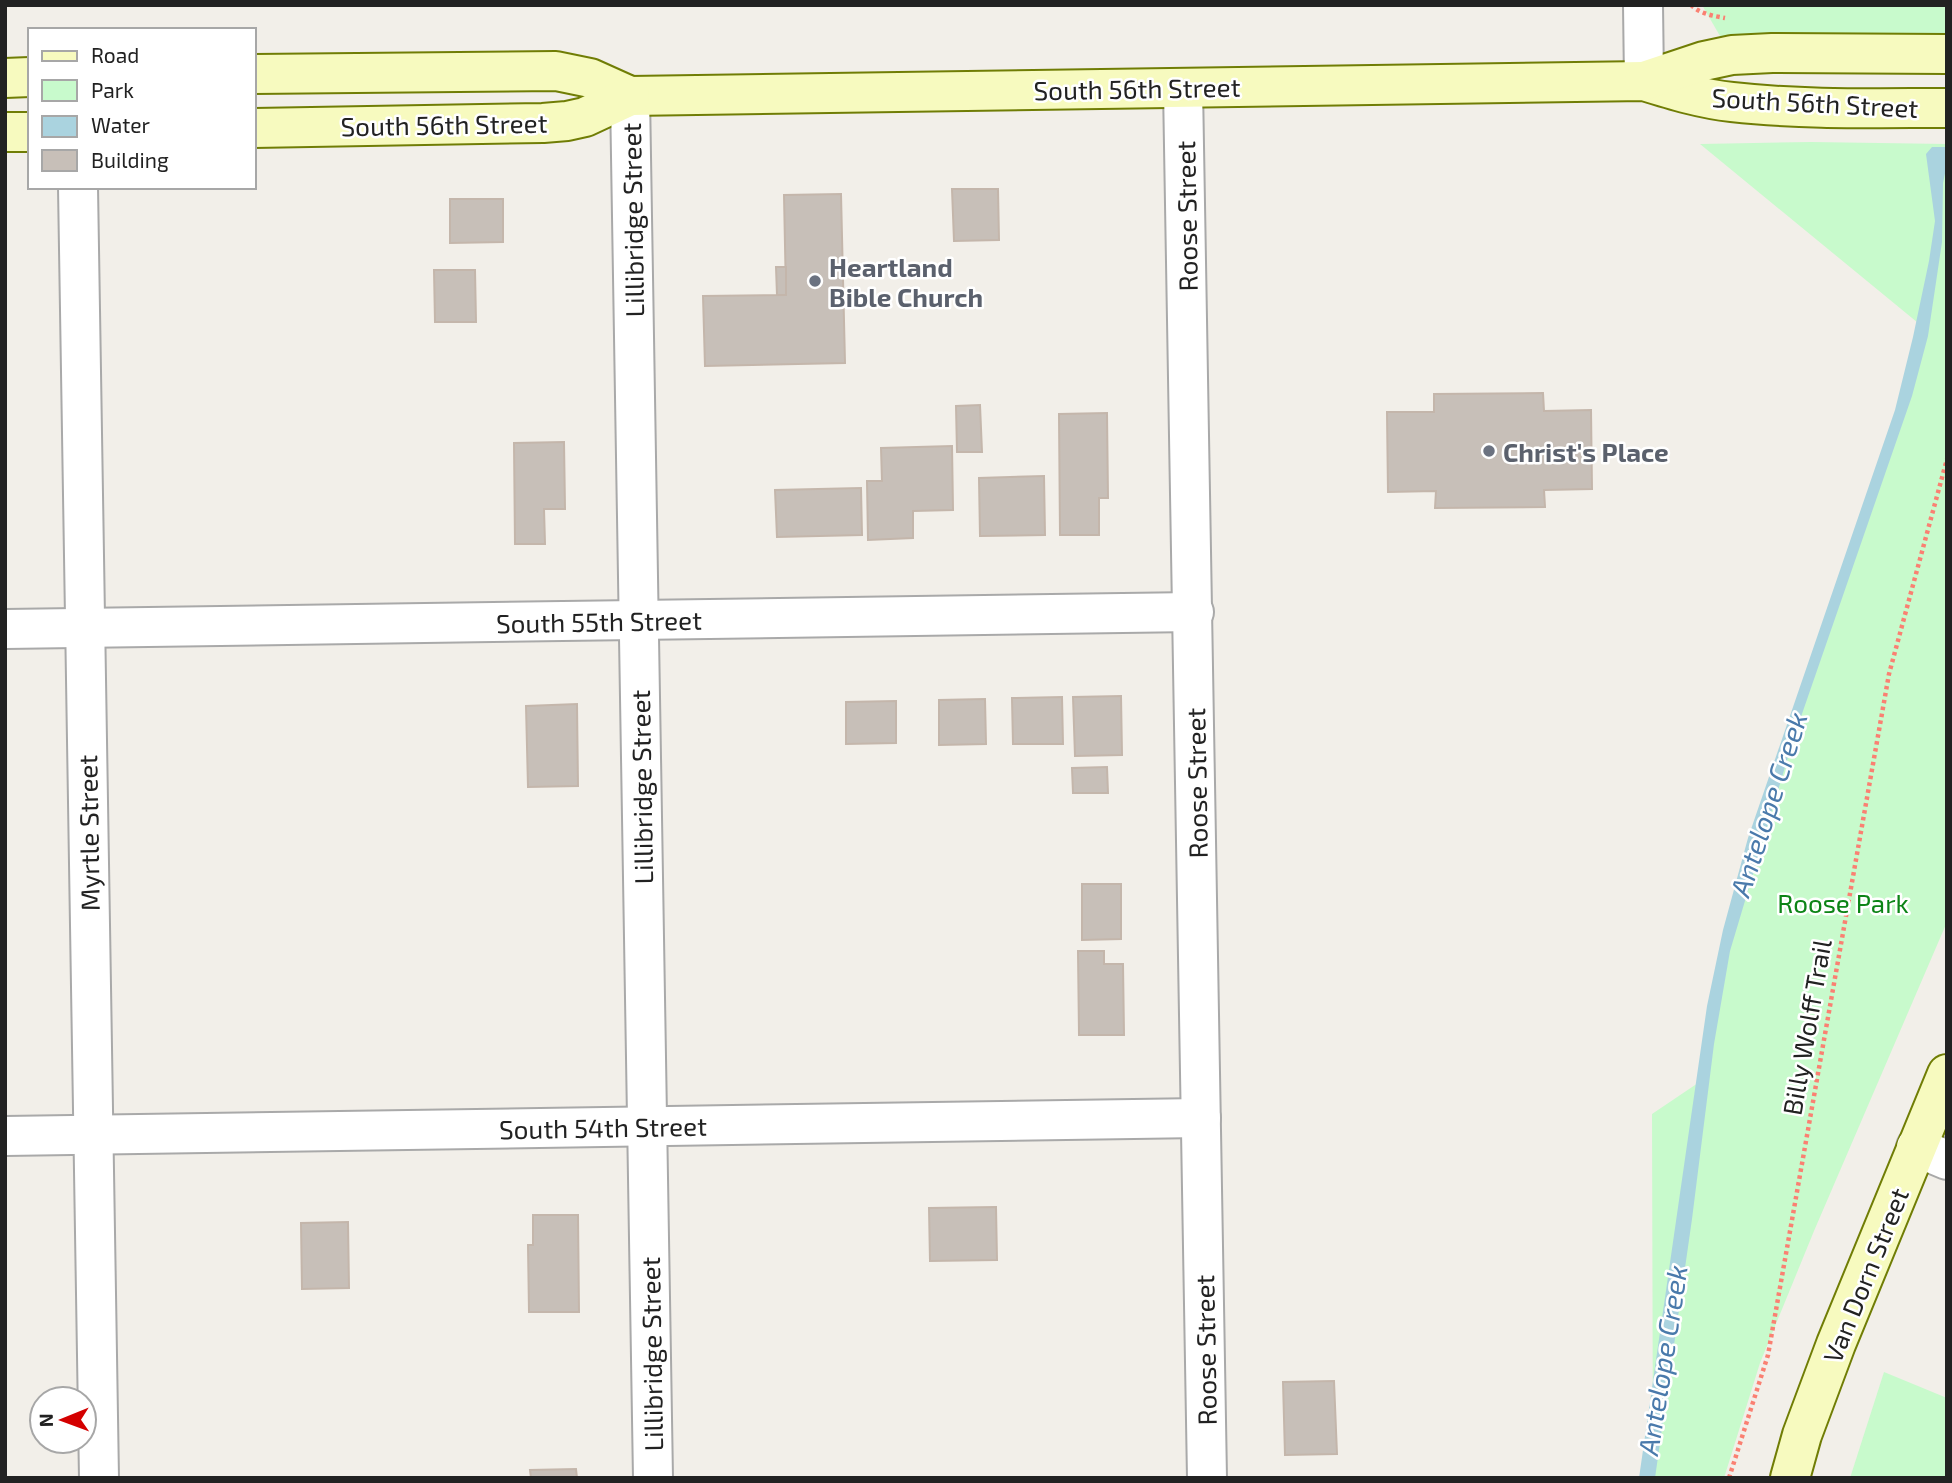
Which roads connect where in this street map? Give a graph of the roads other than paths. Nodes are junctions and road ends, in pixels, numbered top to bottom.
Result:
1 (1643, 5) edge
2 (1947, 54) edge
3 (256, 74) edge
4 (28, 77) edge
5 (5, 78) edge
6 (1644, 81) junction
7 (1183, 88) junction
8 (630, 96) junction
9 (1947, 108) edge
10 (256, 128) edge
11 (5, 132) edge
12 (28, 132) edge
13 (78, 189) edge
14 (1194, 612) junction
15 (638, 620) junction
16 (84, 628) junction
17 (5, 629) edge
18 (1947, 1074) edge
19 (1201, 1118) junction
20 (647, 1126) junction
21 (93, 1134) junction
22 (5, 1136) edge
23 (1931, 1154) edge
24 (99, 1478) edge
25 (653, 1478) edge
26 (1207, 1478) edge
27 (1790, 1478) edge

1 - 6 street
2 - 6 main road, South 56th Street
3 - 8 main road, South 56th Street
4 - 5 main road
6 - 7 main road, South 56th Street
6 - 9 main road, South 56th Street
7 - 8 main road, South 56th Street
7 - 14 street, Roose Street
8 - 10 main road, South 56th Street
8 - 15 street, Lillibridge Street
11 - 12 main road
13 - 16 street, Myrtle Street
14 - 15 street, South 55th Street
14 - 19 street, Roose Street
15 - 16 street, South 55th Street
15 - 20 street, Lillibridge Street
16 - 17 street, South 55th Street
16 - 21 street, Myrtle Street
18 - 23 main road, Van Dorn Street
19 - 20 street, South 54th Street
19 - 26 street, Roose Street
20 - 21 street, South 54th Street
20 - 25 street, Lillibridge Street
21 - 22 street, South 54th Street
21 - 24 street, Myrtle Street
23 - 27 main road, Van Dorn Street

